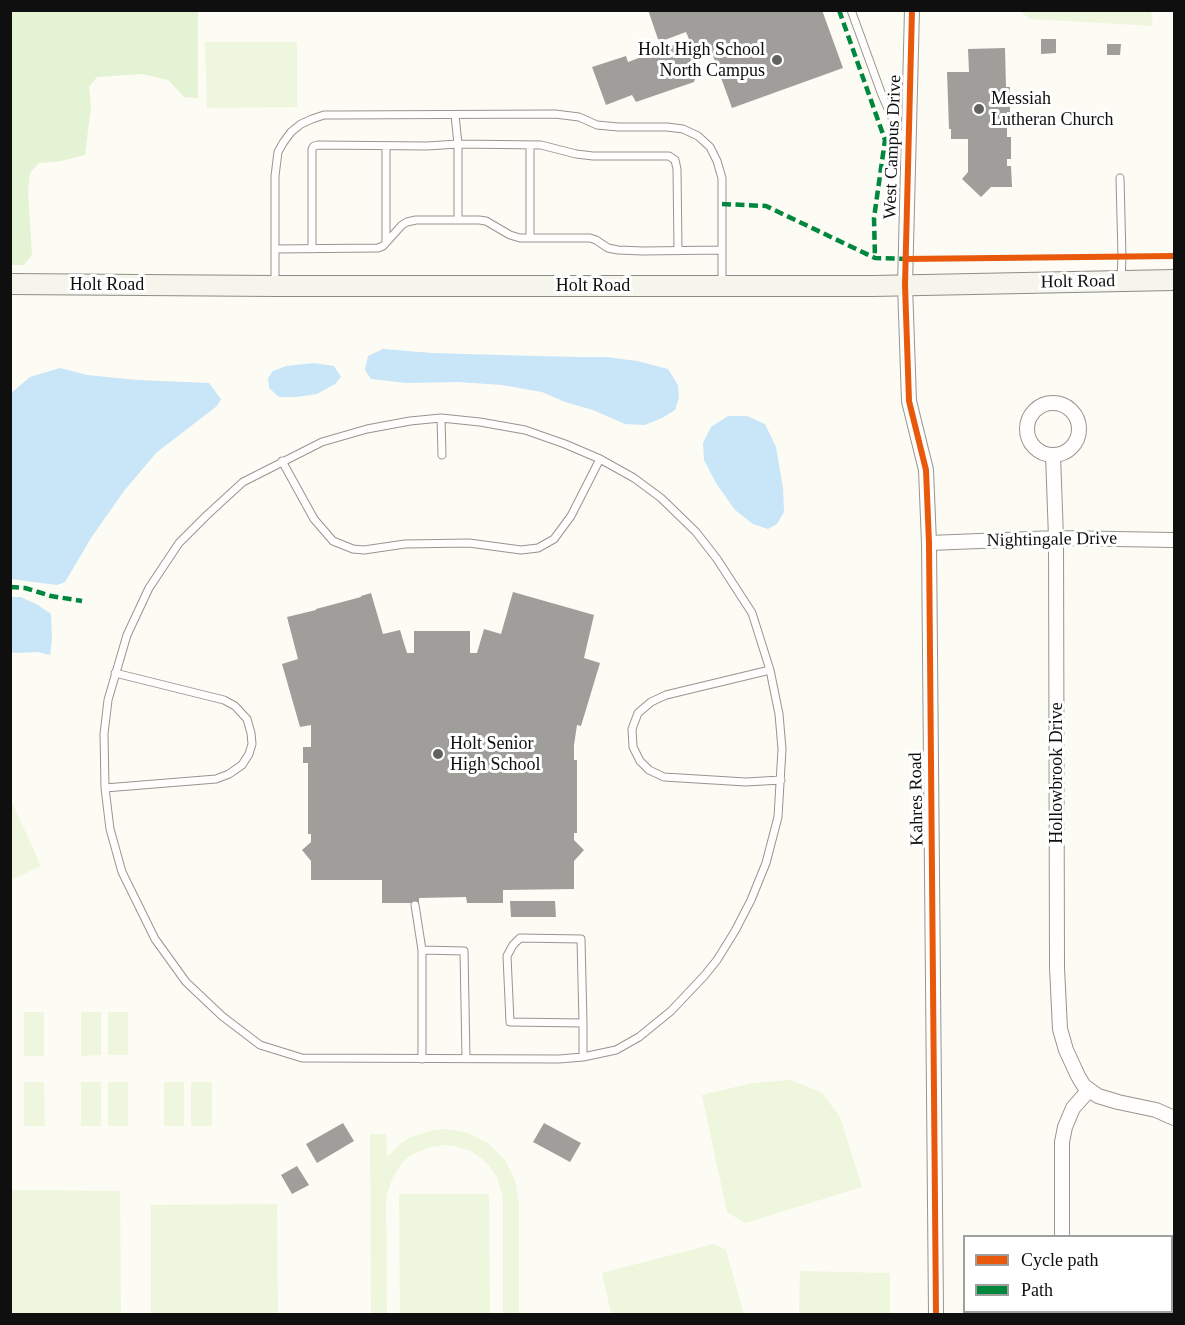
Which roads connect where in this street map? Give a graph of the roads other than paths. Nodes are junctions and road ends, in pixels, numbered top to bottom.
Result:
1 (851, 10) edge
2 (912, 10) edge
3 (455, 115) junction
4 (458, 144) junction
5 (530, 145) junction
6 (386, 146) junction
7 (909, 152) junction
8 (1120, 178) dead end
9 (458, 220) junction
10 (530, 238) junction
11 (387, 242) junction
12 (275, 249) junction
13 (312, 249) junction
14 (722, 250) junction
15 (678, 251) junction
16 (1174, 280) edge
17 (1121, 282) junction
18 (10, 284) edge
19 (722, 285) junction
20 (905, 285) junction
21 (275, 286) junction
22 (441, 418) junction
23 (442, 455) dead end
24 (1053, 455) dead end
25 (600, 459) junction
26 (282, 461) junction
27 (1056, 538) junction
28 (1174, 540) edge
29 (929, 543) junction
30 (770, 670) junction
31 (115, 673) junction
32 (781, 780) junction
33 (105, 788) junction
34 (415, 905) dead end
35 (422, 950) junction
36 (583, 1023) junction
37 (583, 1057) junction
38 (466, 1058) junction
39 (422, 1059) junction
40 (1087, 1088) junction
41 (1174, 1118) edge
42 (1062, 1235) edge
43 (936, 1314) edge

1 - 7 lane
2 - 7 street, West Campus Drive
3 - 4 lane
3 - 12 lane
3 - 14 lane
4 - 5 lane
4 - 6 lane
4 - 9 lane
5 - 10 lane
5 - 15 lane
6 - 11 lane
6 - 13 lane
7 - 20 street, West Campus Drive
8 - 17 lane
9 - 10 lane
9 - 11 lane
10 - 15 lane
11 - 13 lane
12 - 13 lane
12 - 21 lane
14 - 15 lane
14 - 19 lane
16 - 17 main road, Holt Road
17 - 20 main road, Holt Road
18 - 21 main road, Holt Road
19 - 20 main road, Holt Road
19 - 21 main road, Holt Road
20 - 29 street, Kahres Road
22 - 23 lane
22 - 25 lane
22 - 26 lane
24 - 27 street, Hollowbrook Drive
25 - 26 lane
25 - 30 lane
26 - 31 lane
27 - 28 street, Nightingale Drive
27 - 29 street, Nightingale Drive
27 - 40 street, Hollowbrook Drive
29 - 43 street, Kahres Road
30 - 32 lane
30 - 32 lane
31 - 33 lane
31 - 33 lane
32 - 37 lane
33 - 39 lane
34 - 35 lane
35 - 38 lane
35 - 39 lane
36 - 36 lane
36 - 37 lane
37 - 38 lane
38 - 39 lane
40 - 41 street
40 - 42 street

